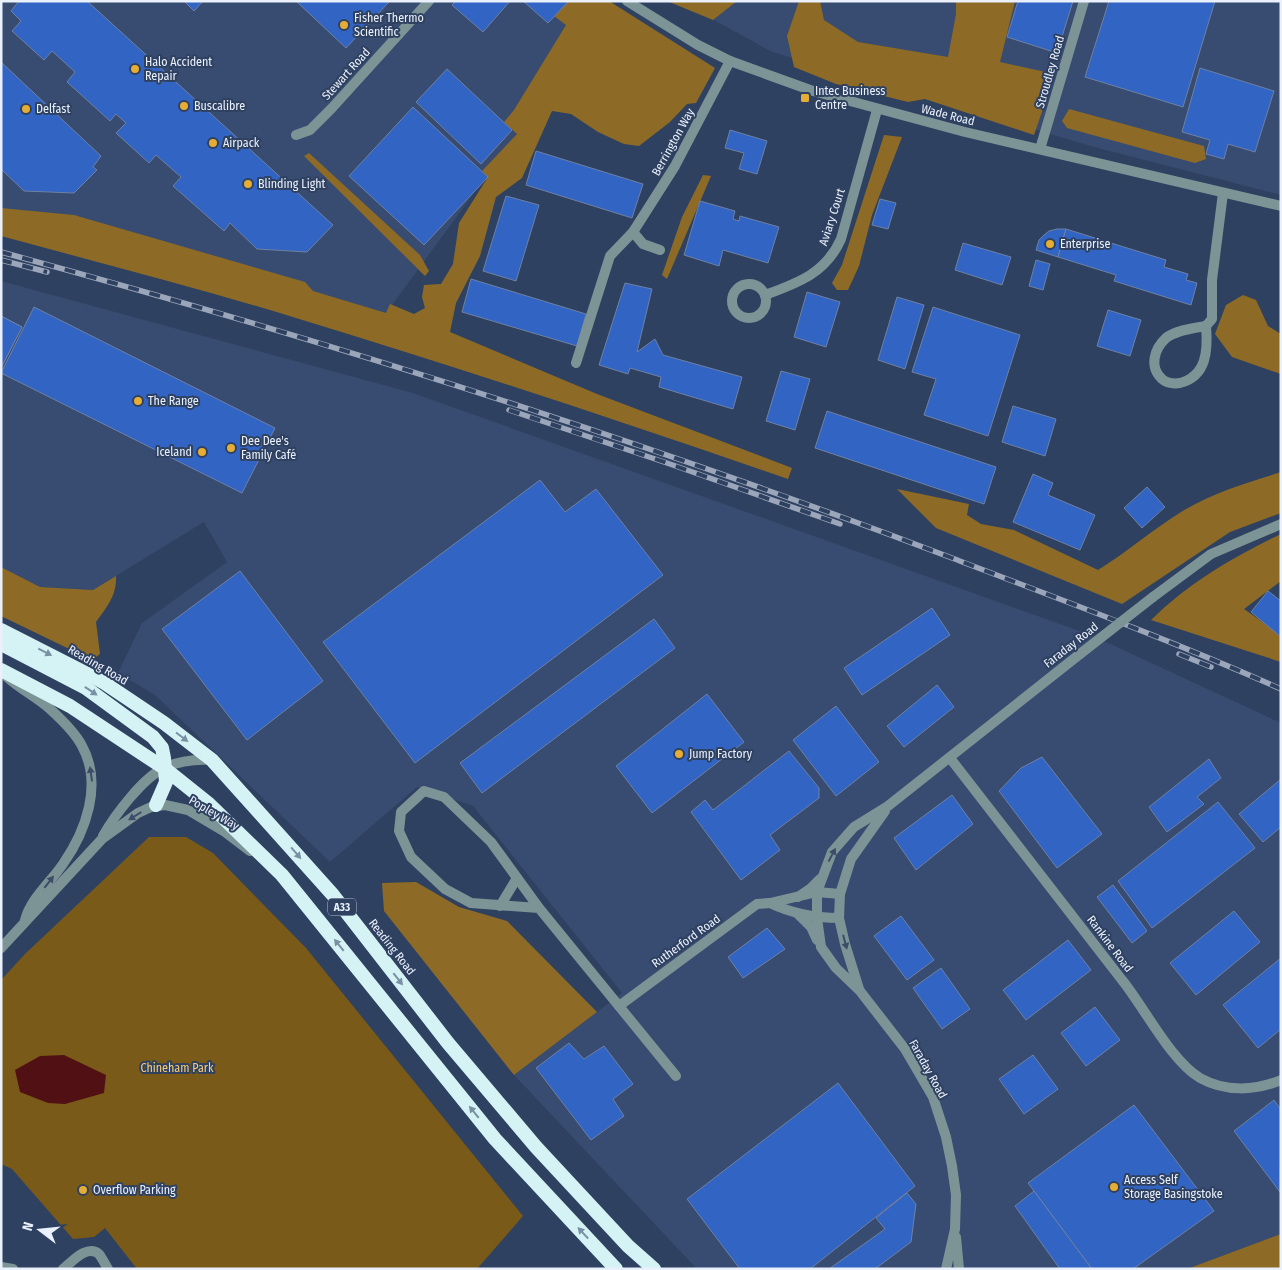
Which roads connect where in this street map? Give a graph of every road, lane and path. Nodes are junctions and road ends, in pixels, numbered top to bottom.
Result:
1 (429, 1) edge
2 (627, 1) edge
3 (1084, 1) edge
4 (730, 61) junction
5 (877, 110) junction
6 (296, 135) dead end
7 (1040, 149) junction
8 (1223, 193) junction
9 (1281, 206) edge
10 (634, 232) junction
11 (660, 250) dead end
12 (765, 295) dead end
13 (1206, 326) junction
14 (576, 363) dead end
15 (1281, 524) edge
16 (1, 630) edge
17 (1, 644) edge
18 (1, 672) edge
19 (950, 758) junction
20 (212, 760) junction
21 (164, 768) junction
22 (156, 805) junction
23 (888, 806) junction
24 (102, 838) junction
25 (282, 875) junction
26 (823, 876) junction
27 (517, 878) junction
28 (817, 892) junction
29 (840, 894) junction
30 (798, 897) junction
31 (770, 903) junction
32 (500, 906) junction
33 (539, 908) junction
34 (798, 914) junction
35 (817, 918) junction
36 (839, 918) junction
37 (24, 923) junction
38 (821, 947) junction
39 (1, 948) edge
40 (860, 991) junction
41 (619, 1006) junction
42 (676, 1076) dead end
43 (1281, 1080) edge
44 (954, 1229) junction
45 (1, 1266) edge
46 (13, 1269) edge
47 (63, 1269) edge
48 (108, 1269) edge
49 (616, 1269) edge
50 (654, 1269) edge
51 (946, 1269) edge
52 (959, 1269) edge

1 - 6 street, Stewart Road
2 - 4 street, Wade Road
3 - 7 street, Stroudley Road
4 - 5 street, Wade Road
4 - 10 street, Berrington Way
5 - 7 street, Wade Road
5 - 12 street, Aviary Court
7 - 8 street, Wade Road
8 - 9 street, Wade Road
8 - 13 street
10 - 11 street
10 - 14 street, Berrington Way
13 - 13 street
15 - 19 street, Faraday Road, bridge
16 -> 20 highway, Reading Road / A33
17 -> 21 highway
18 - 21 highway, A33
37 -> 18 street
19 - 23 street, Faraday Road
19 - 43 street, Rankine Road
20 - 21 street
20 -> 50 highway, Reading Road / A33
21 - 22 highway
21 - 24 street
21 - 25 highway, A33
22 -> 24 street
22 - 25 street, Popley Way
26 -> 23 street, Faraday Road
23 - 29 street, Faraday Road
24 - 37 street
49 -> 25 highway, A33
26 - 28 street, Faraday Road
26 - 30 street
27 - 32 street
27 - 32 street
27 - 33 street
28 - 29 street, Rutherford Road
28 - 30 street, Rutherford Road
28 - 35 street, Faraday Road
29 - 36 street, Faraday Road
30 - 31 street, Rutherford Road
31 - 34 street
31 - 41 street, Rutherford Road
32 - 33 street
33 - 41 street
34 - 35 street
34 - 38 street
35 - 36 street
35 - 38 street, Faraday Road
36 -> 40 street, Faraday Road
37 - 39 street
38 - 40 street, Faraday Road
40 - 44 street, Faraday Road
41 - 42 street
44 - 51 street, Faraday Road
44 - 52 street, Faraday Road
45 - 46 street
47 - 48 street

